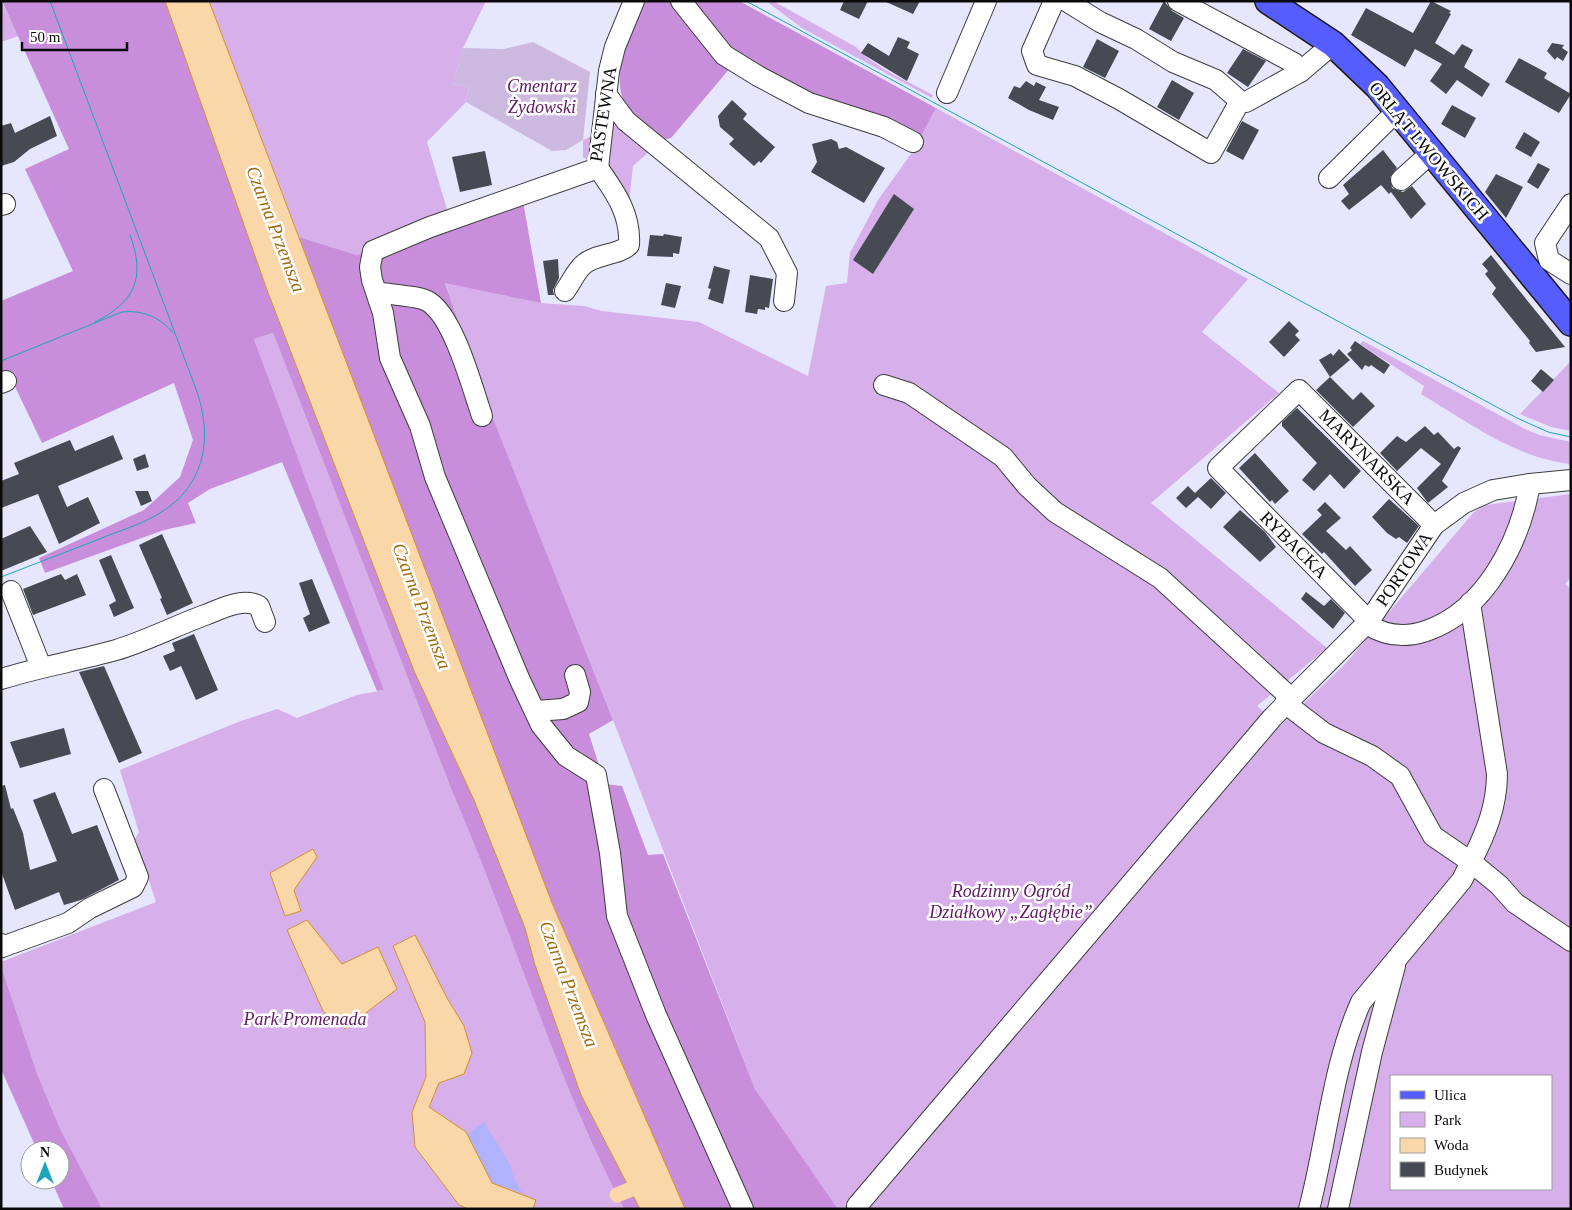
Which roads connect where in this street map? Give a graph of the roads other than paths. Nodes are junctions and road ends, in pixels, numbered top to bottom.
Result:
1 (634, 1) edge
2 (680, 1) edge
3 (986, 1) edge
4 (1054, 1) edge
5 (1066, 1) edge
6 (1178, 1) edge
7 (1268, 1) edge
8 (1333, 44) junction
9 (1300, 72) junction
10 (947, 93) dead end
11 (606, 94) junction
12 (1240, 101) junction
13 (1397, 111) junction
14 (912, 142) dead end
15 (1432, 153) junction
16 (598, 168) junction
17 (1329, 178) dead end
18 (1401, 180) dead end
19 (1571, 204) edge
20 (1571, 274) edge
21 (565, 291) dead end
22 (378, 295) junction
23 (784, 301) dead end
24 (1571, 323) edge
25 (884, 385) dead end
26 (1300, 390) joint
27 (482, 416) dead end
28 (1571, 480) edge
29 (1530, 484) junction
30 (1434, 525) junction
31 (11, 591) dead end
32 (1470, 603) junction
33 (265, 622) dead end
34 (1368, 623) junction
35 (41, 667) junction
36 (575, 675) dead end
37 (1, 679) edge
38 (1288, 700) junction
39 (535, 711) junction
40 (104, 788) dead end
41 (1471, 862) junction
42 (1571, 941) edge
43 (2, 946) edge
44 (1398, 959) junction
45 (742, 1209) edge
46 (857, 1209) edge
47 (1309, 1209) edge
48 (1338, 1209) edge

1 - 11 street, PASTEWNA
2 - 14 street
3 - 10 street
4 - 12 street
5 - 12 street
6 - 9 street
7 - 8 main road, ORLĄT LWOWSKICH
8 - 9 street
8 - 13 main road, ORLĄT LWOWSKICH
9 - 12 street
11 - 16 street, PASTEWNA
11 - 23 street
13 - 15 main road, ORLĄT LWOWSKICH
13 - 17 street
15 - 18 street
15 - 24 main road, ORLĄT LWOWSKICH
16 - 21 street
16 - 22 street, PASTEWNA
19 - 20 street
22 - 27 street
22 - 39 street
25 - 38 street
26 - 30 street, MARYNARSKA
26 - 34 street, RYBACKA
28 - 29 street, PORTOWA
29 - 30 street, PORTOWA
29 - 32 street, RYBACKA
30 - 34 street, PORTOWA
31 - 35 street
32 - 34 street, RYBACKA
32 - 41 street
33 - 35 street
34 - 38 street, PORTOWA
35 - 37 street
36 - 39 street
38 - 41 street
38 - 46 street, PORTOWA
39 - 45 street
40 - 43 street
41 - 42 street
41 - 44 street
44 - 47 street
44 - 48 street

